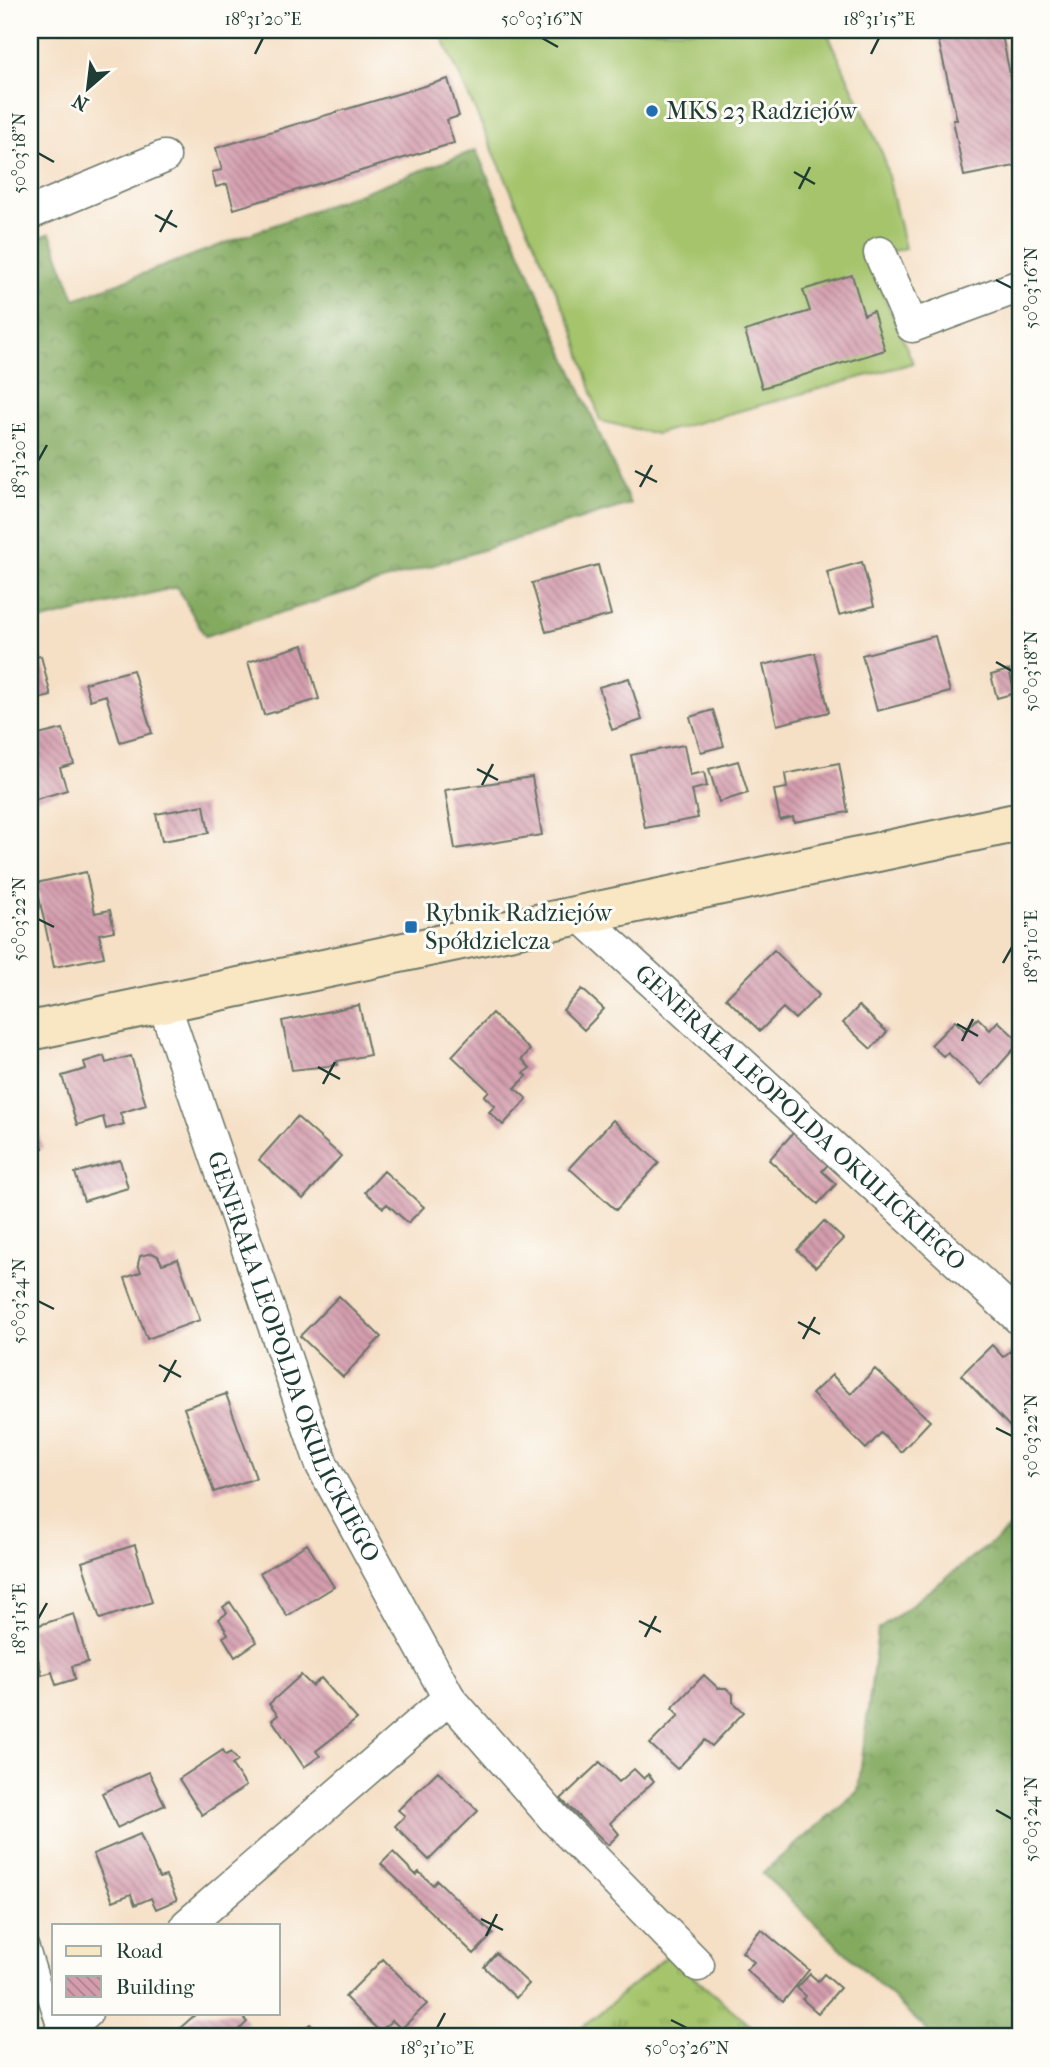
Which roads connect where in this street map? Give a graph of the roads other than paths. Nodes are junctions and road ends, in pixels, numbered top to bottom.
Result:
1 (164, 157) dead end
2 (30, 213) edge
3 (880, 253) dead end
4 (1020, 286) edge
5 (1020, 822) edge
6 (581, 916) junction
7 (164, 1004) junction
8 (30, 1031) edge
9 (1020, 1319) edge
10 (449, 1698) junction
11 (188, 1924) edge
12 (30, 1945) edge
13 (698, 1965) dead end
14 (85, 2014) edge
15 (58, 2037) edge

1 - 2 street
3 - 4 street
5 - 6 street
6 - 7 street
6 - 9 street, GENERAŁA LEOPOLDA OKULICKIEGO
7 - 8 street
7 - 10 street, GENERAŁA LEOPOLDA OKULICKIEGO
10 - 11 street
10 - 13 street, GENERAŁA LEOPOLDA OKULICKIEGO
12 - 15 lane
14 - 15 street

